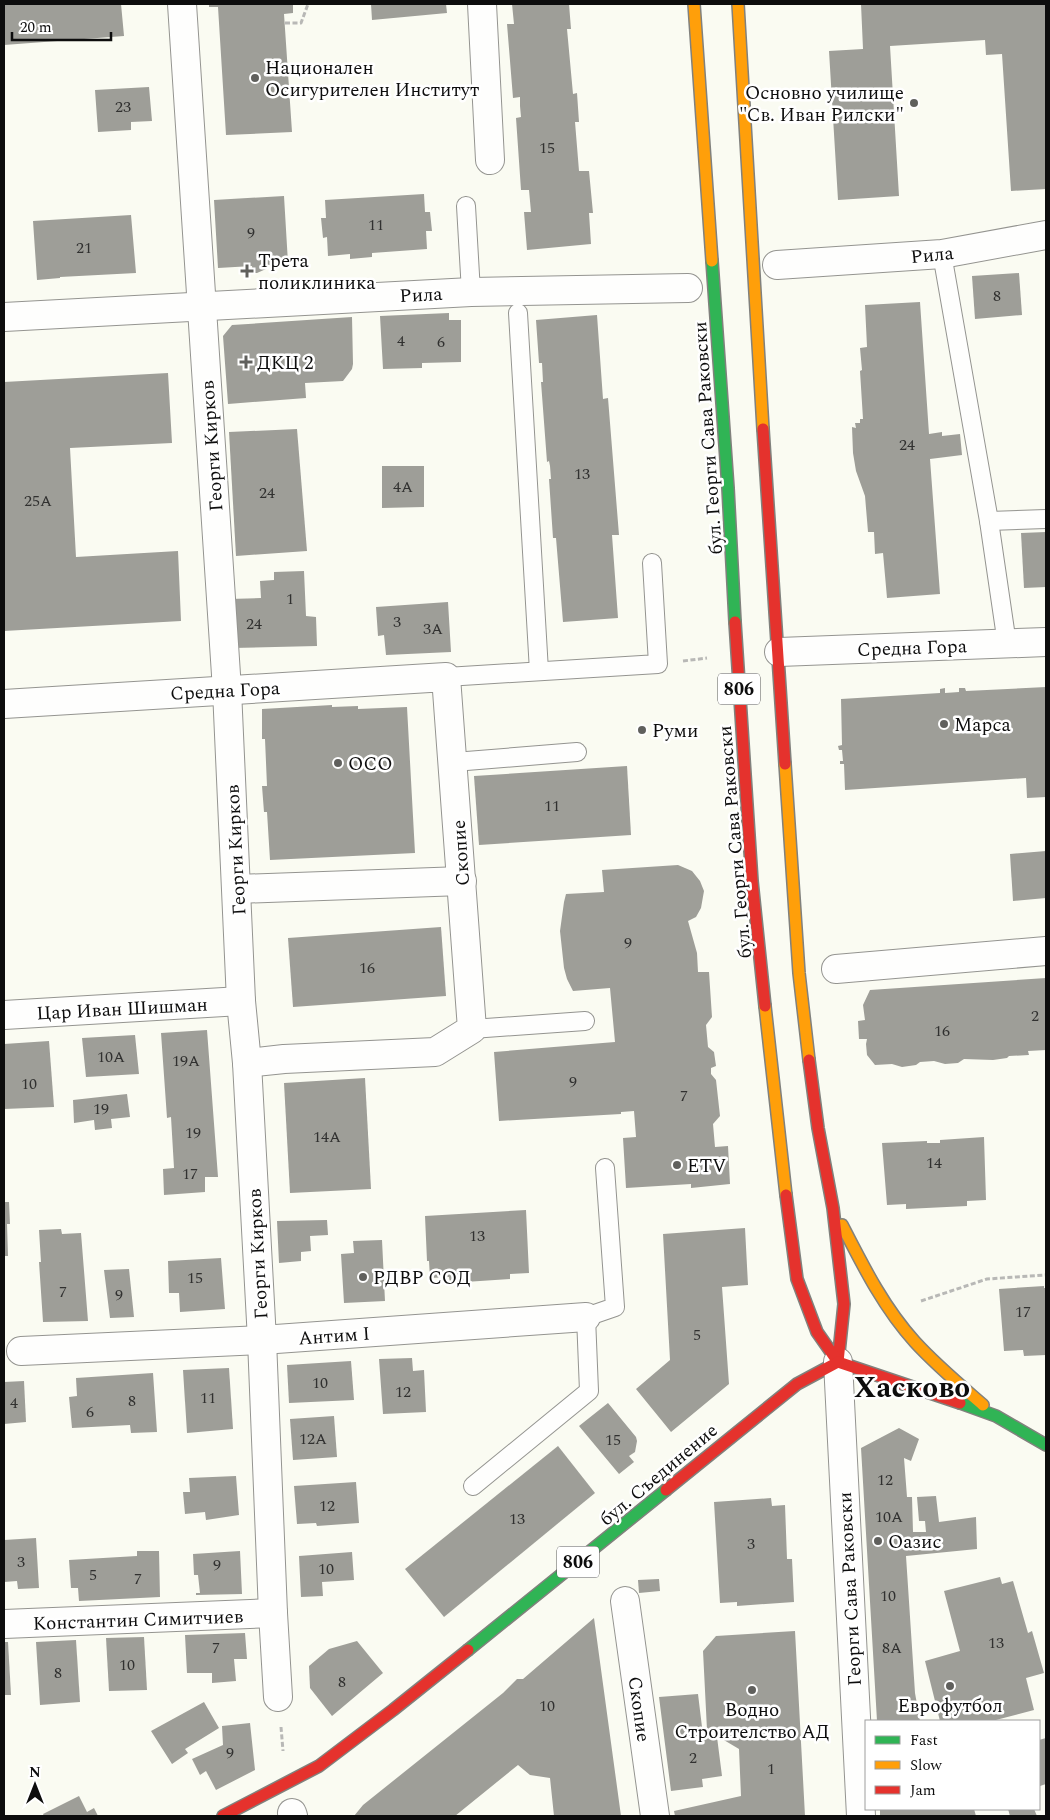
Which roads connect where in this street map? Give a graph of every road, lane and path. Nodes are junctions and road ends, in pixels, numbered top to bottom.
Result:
1 (182, 4) edge
2 (308, 4) edge
3 (482, 4) edge
4 (694, 4) edge
5 (738, 4) edge
6 (285, 23) dead end
7 (490, 160) dead end
8 (466, 206) dead end
9 (1046, 235) edge
10 (942, 254) junction
11 (777, 265) dead end
12 (688, 288) dead end
13 (471, 292) junction
14 (202, 305) junction
15 (518, 312) dead end
16 (4, 317) edge
17 (1046, 519) edge
18 (989, 521) junction
19 (652, 563) dead end
20 (1046, 642) edge
21 (1006, 644) junction
22 (778, 652) junction
23 (715, 658) dead end
24 (658, 664) junction
25 (539, 671) junction
26 (446, 677) junction
27 (227, 690) junction
28 (4, 704) edge
29 (578, 752) dead end
30 (454, 762) junction
31 (462, 881) junction
32 (237, 889) junction
33 (1046, 951) edge
34 (836, 969) dead end
35 (241, 1000) junction
36 (4, 1014) edge
37 (585, 1021) dead end
38 (472, 1029) junction
39 (246, 1063) junction
40 (605, 1168) dead end
41 (833, 1208) junction
42 (1046, 1275) edge
43 (916, 1303) dead end
44 (586, 1317) junction
45 (262, 1340) junction
46 (21, 1351) dead end
47 (838, 1362) junction
48 (996, 1416) junction
49 (1046, 1445) edge
50 (473, 1486) dead end
51 (626, 1601) dead end
52 (273, 1613) junction
53 (4, 1624) edge
54 (278, 1697) dead end
55 (223, 1816) edge
56 (655, 1816) edge
57 (861, 1816) edge

1 - 14 street, Георги Кирков
2 - 6 path
3 - 7 street
4 - 47 main road, бул. Георги Сава Раковски / 806
5 - 22 main road, 806
8 - 13 lane
9 - 10 street, Рила
10 - 11 street, Рила
10 - 18 lane
12 - 13 street, Рила
13 - 14 street, Рила
14 - 16 street, Рила
14 - 27 street, Георги Кирков
15 - 25 lane
17 - 18 lane
18 - 21 lane
19 - 24 lane
20 - 21 street, Средна Гора
21 - 22 street, Средна Гора
22 - 41 main road, 806
23 - 24 path
24 - 25 lane
25 - 26 lane
26 - 27 street, Средна Гора
26 - 30 street, Скопие
27 - 28 street, Средна Гора
27 - 32 street, Георги Кирков
29 - 30 lane
30 - 31 street, Скопие
31 - 32 street
31 - 38 street, Скопие
32 - 35 street, Георги Кирков
33 - 34 street
35 - 36 street, Цар Иван Шишман
35 - 39 street, Георги Кирков
37 - 38 lane
38 - 39 street
39 - 45 street, Георги Кирков
40 - 44 lane
41 - 47 main road, 806
41 - 48 main road
42 - 43 path
44 - 45 street, Антим I
44 - 50 lane
45 - 46 street, Антим I
45 - 52 street, Георги Кирков
47 - 48 main road
47 - 55 main road, бул. Съединение / 806
47 - 57 street, Георги Сава Раковски
48 - 49 main road
51 - 56 street, Скопие
52 - 53 street, Константин Симитчиев
52 - 54 street, Георги Кирков

